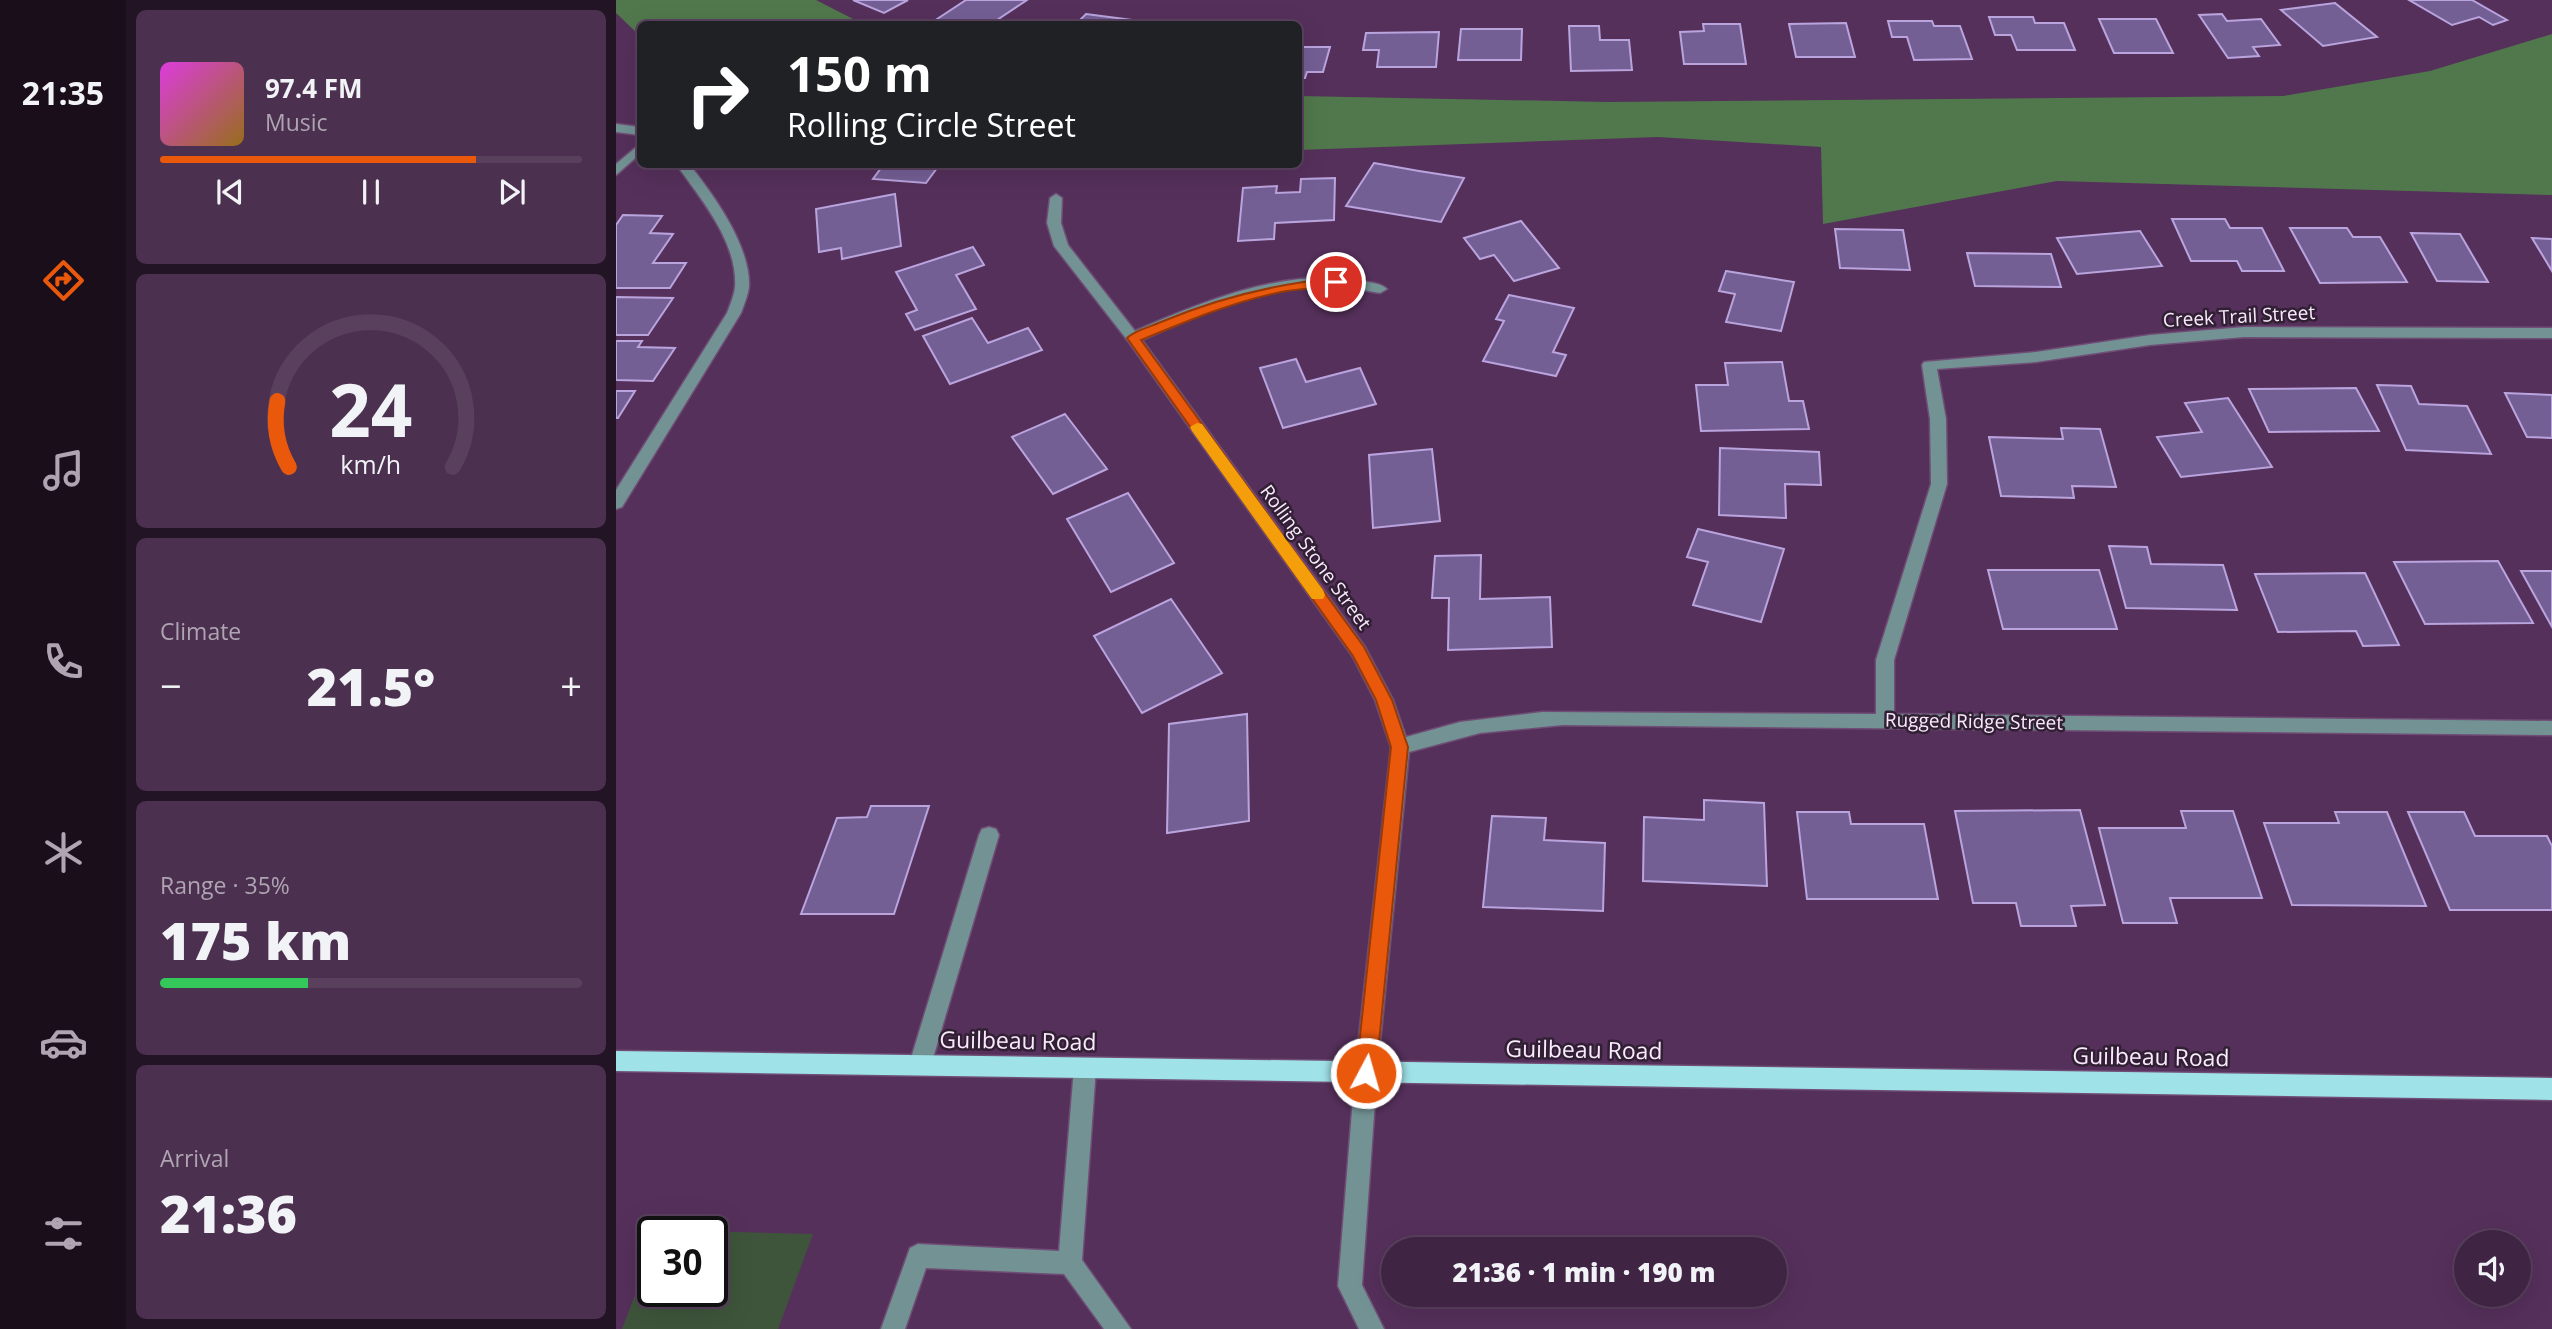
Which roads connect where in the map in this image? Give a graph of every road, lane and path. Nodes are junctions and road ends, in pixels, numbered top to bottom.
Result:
1 (616, 128) edge
2 (637, 131) edge
3 (637, 151) edge
4 (685, 168) edge
5 (616, 171) edge
6 (1056, 198) dead end
7 (1380, 289) dead end
8 (2552, 333) edge
9 (1133, 338) junction
10 (616, 503) edge
11 (1885, 720) junction
12 (2552, 728) edge
13 (1400, 747) junction
14 (989, 835) dead end
15 (616, 1061) edge
16 (920, 1065) junction
17 (1085, 1068) junction
18 (1366, 1073) junction
19 (2552, 1089) edge
20 (1070, 1264) junction
21 (893, 1329) edge
22 (1119, 1329) edge
23 (1372, 1329) edge

1 - 2 street
3 - 5 street
4 - 10 street
6 - 9 street, Rolling Stone Street
7 - 9 street
8 - 11 street, Creek Trail Street
9 - 13 street, Rolling Stone Street
11 - 12 street, Rugged Ridge Street
11 - 13 street, Rugged Ridge Street
13 - 18 street, Rolling Stone Street
14 - 16 street
15 - 16 main road, Guilbeau Road
16 - 17 main road, Guilbeau Road
17 - 18 main road, Guilbeau Road
17 - 20 street
18 - 19 main road, Guilbeau Road
18 - 23 street, Rolling Stone Street
20 - 21 street
20 - 22 street

